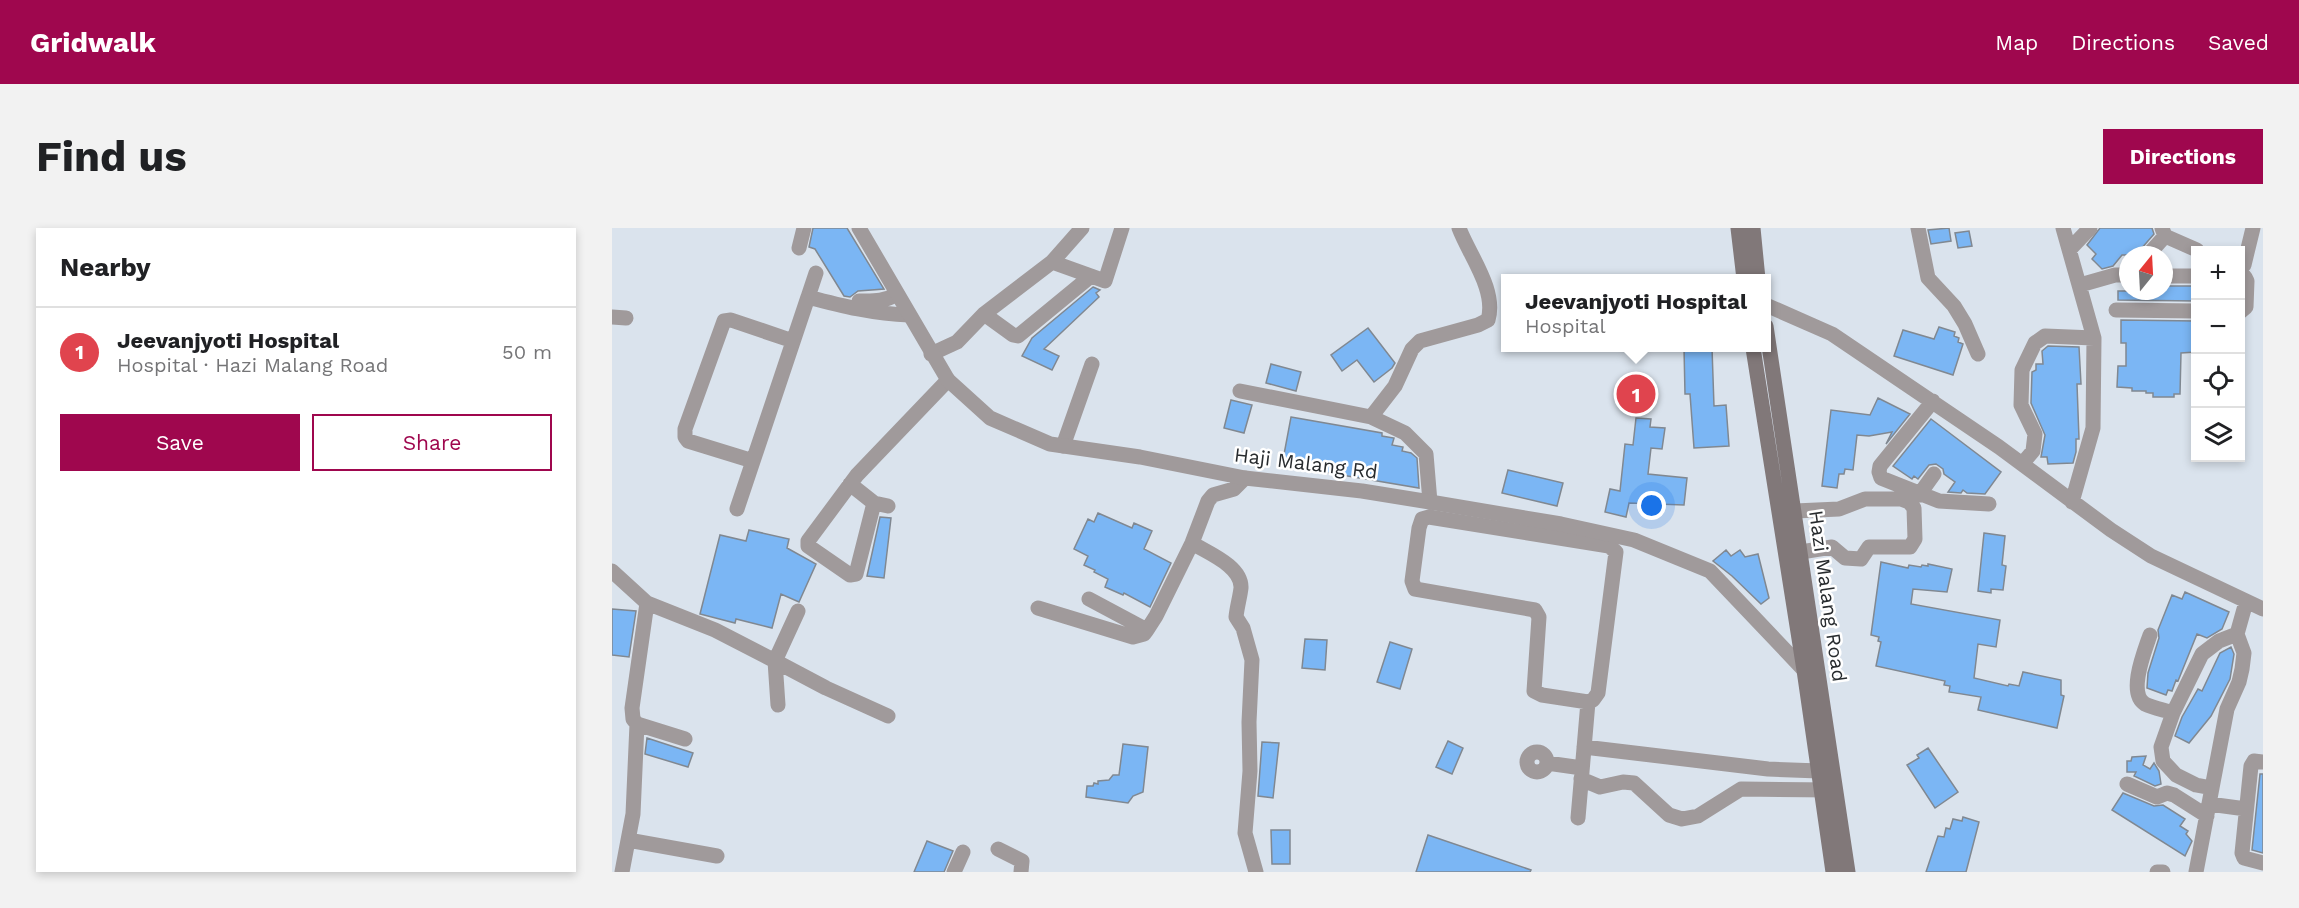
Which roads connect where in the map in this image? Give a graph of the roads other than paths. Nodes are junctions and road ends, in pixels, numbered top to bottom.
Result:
1 (804, 228) edge
2 (859, 228) edge
3 (1082, 228) edge
4 (1122, 228) edge
5 (1459, 228) edge
6 (1738, 228) edge
7 (1753, 228) edge
8 (1918, 228) edge
9 (2063, 228) edge
10 (2090, 228) edge
11 (2253, 228) edge
12 (2164, 232) edge
13 (2154, 246) edge
14 (2191, 247) edge
15 (799, 248) dead end
16 (2070, 249) junction
17 (2245, 261) edge
18 (1052, 262) junction
19 (816, 273) dead end
20 (1743, 274) edge
21 (1758, 274) edge
22 (2119, 275) edge
23 (1090, 276) junction
24 (2173, 276) edge
25 (2191, 276) edge
26 (2245, 277) edge
27 (2080, 285) junction
28 (897, 294) junction
29 (808, 297) junction
30 (859, 301) dead end
31 (1771, 307) edge
32 (2245, 308) edge
33 (2116, 310) dead end
34 (2191, 311) edge
35 (984, 314) junction
36 (909, 315) junction
37 (2094, 338) junction
38 (793, 341) junction
39 (1771, 351) edge
40 (1754, 352) edge
41 (931, 354) junction
42 (1978, 354) dead end
43 (1092, 364) dead end
44 (948, 380) junction
45 (1777, 388) junction
46 (1759, 389) junction
47 (1240, 390) dead end
48 (1932, 401) junction
49 (1371, 417) junction
50 (1063, 446) junction
51 (753, 461) junction
52 (2022, 464) junction
53 (1935, 474) dead end
54 (1245, 478) junction
55 (850, 484) junction
56 (1919, 495) junction
57 (2072, 501) junction
58 (1430, 502) junction
59 (1989, 504) dead end
60 (737, 509) dead end
61 (1795, 511) junction
62 (1192, 543) junction
63 (1801, 552) junction
64 (612, 571) edge
65 (1089, 599) dead end
66 (647, 603) junction
67 (2254, 605) edge
68 (1038, 608) dead end
69 (798, 610) dead end
70 (1147, 630) junction
71 (2237, 634) junction
72 (2150, 635) dead end
73 (1808, 648) junction
74 (775, 661) junction
75 (1811, 671) junction
76 (1588, 702) junction
77 (777, 705) dead end
78 (2173, 713) junction
79 (888, 716) dead end
80 (637, 723) junction
81 (685, 739) dead end
82 (1584, 747) junction
83 (2263, 762) edge
84 (1547, 763) dead end
85 (1819, 771) junction
86 (1582, 773) junction
87 (2127, 784) dead end
88 (1829, 790) junction
89 (2209, 803) junction
90 (2246, 809) junction
91 (1578, 818) dead end
92 (628, 840) junction
93 (998, 849) dead end
94 (963, 852) dead end
95 (717, 856) dead end
96 (2263, 863) edge
97 (622, 872) edge
98 (954, 872) edge
99 (1020, 872) edge
100 (1256, 872) edge
101 (1833, 872) edge
102 (1848, 872) edge
103 (2157, 872) edge
104 (2163, 872) edge
105 (2196, 872) edge

1 - 15 street
2 - 28 street, Haji Malang Rd
3 - 18 street
4 - 23 street
5 - 49 street
6 - 20 main road
7 - 21 main road
8 - 42 street
9 - 16 street
10 - 16 street
11 - 17 street
12 - 13 street
12 - 14 street
16 - 27 street
18 - 23 street
18 - 35 street
19 - 29 street
22 - 27 street
23 - 35 street
24 - 25 street
26 - 32 street
27 - 37 street
28 - 30 street
28 - 36 street, Haji Malang Rd
29 - 36 street
29 - 38 street
31 - 48 street
33 - 34 street
35 - 41 street
36 - 41 street, Haji Malang Rd
37 - 52 street
37 - 57 street
38 - 51 street
38 - 51 street
39 - 45 main road, Hazi Malang Road
40 - 46 main road, Hazi Malang Road
41 - 44 street, Haji Malang Rd
43 - 50 street
44 - 50 street, Haji Malang Rd
44 - 55 street
45 - 46 main road
45 - 61 main road, Hazi Malang Road
46 - 73 main road, Hazi Malang Road
47 - 49 street
48 - 52 street
48 - 56 street
49 - 58 street
50 - 54 street, Haji Malang Rd
51 - 60 street
52 - 57 street
53 - 56 street
54 - 58 street, Haji Malang Rd
54 - 62 street
55 - 55 street
56 - 59 street
57 - 67 street
58 - 75 street, Haji Malang Rd
61 - 63 main road, Hazi Malang Road
61 - 63 street
62 - 70 street
62 - 100 street
63 - 73 main road, Hazi Malang Road
64 - 66 street
65 - 70 street
66 - 74 street
66 - 80 street
67 - 71 street
68 - 70 street
69 - 74 street
71 - 78 street
71 - 89 street
72 - 78 street
73 - 75 main road, Hazi Malang Road
74 - 77 street
74 - 79 street
75 - 85 main road, Hazi Malang Road
75 - 88 main road, Hazi Malang Road
76 - 76 street
76 - 82 street
78 - 89 street
80 - 81 street
80 - 92 street
82 - 85 street
82 - 86 street
83 - 90 street
84 - 86 street
85 - 88 main road, Hazi Malang Road
86 - 88 street
86 - 91 street
87 - 89 street
88 - 101 main road, Hazi Malang Road
88 - 102 main road, Hazi Malang Road
89 - 90 street
89 - 105 street
90 - 96 street
92 - 95 street
92 - 97 street
93 - 99 street
94 - 98 street
103 - 104 street

